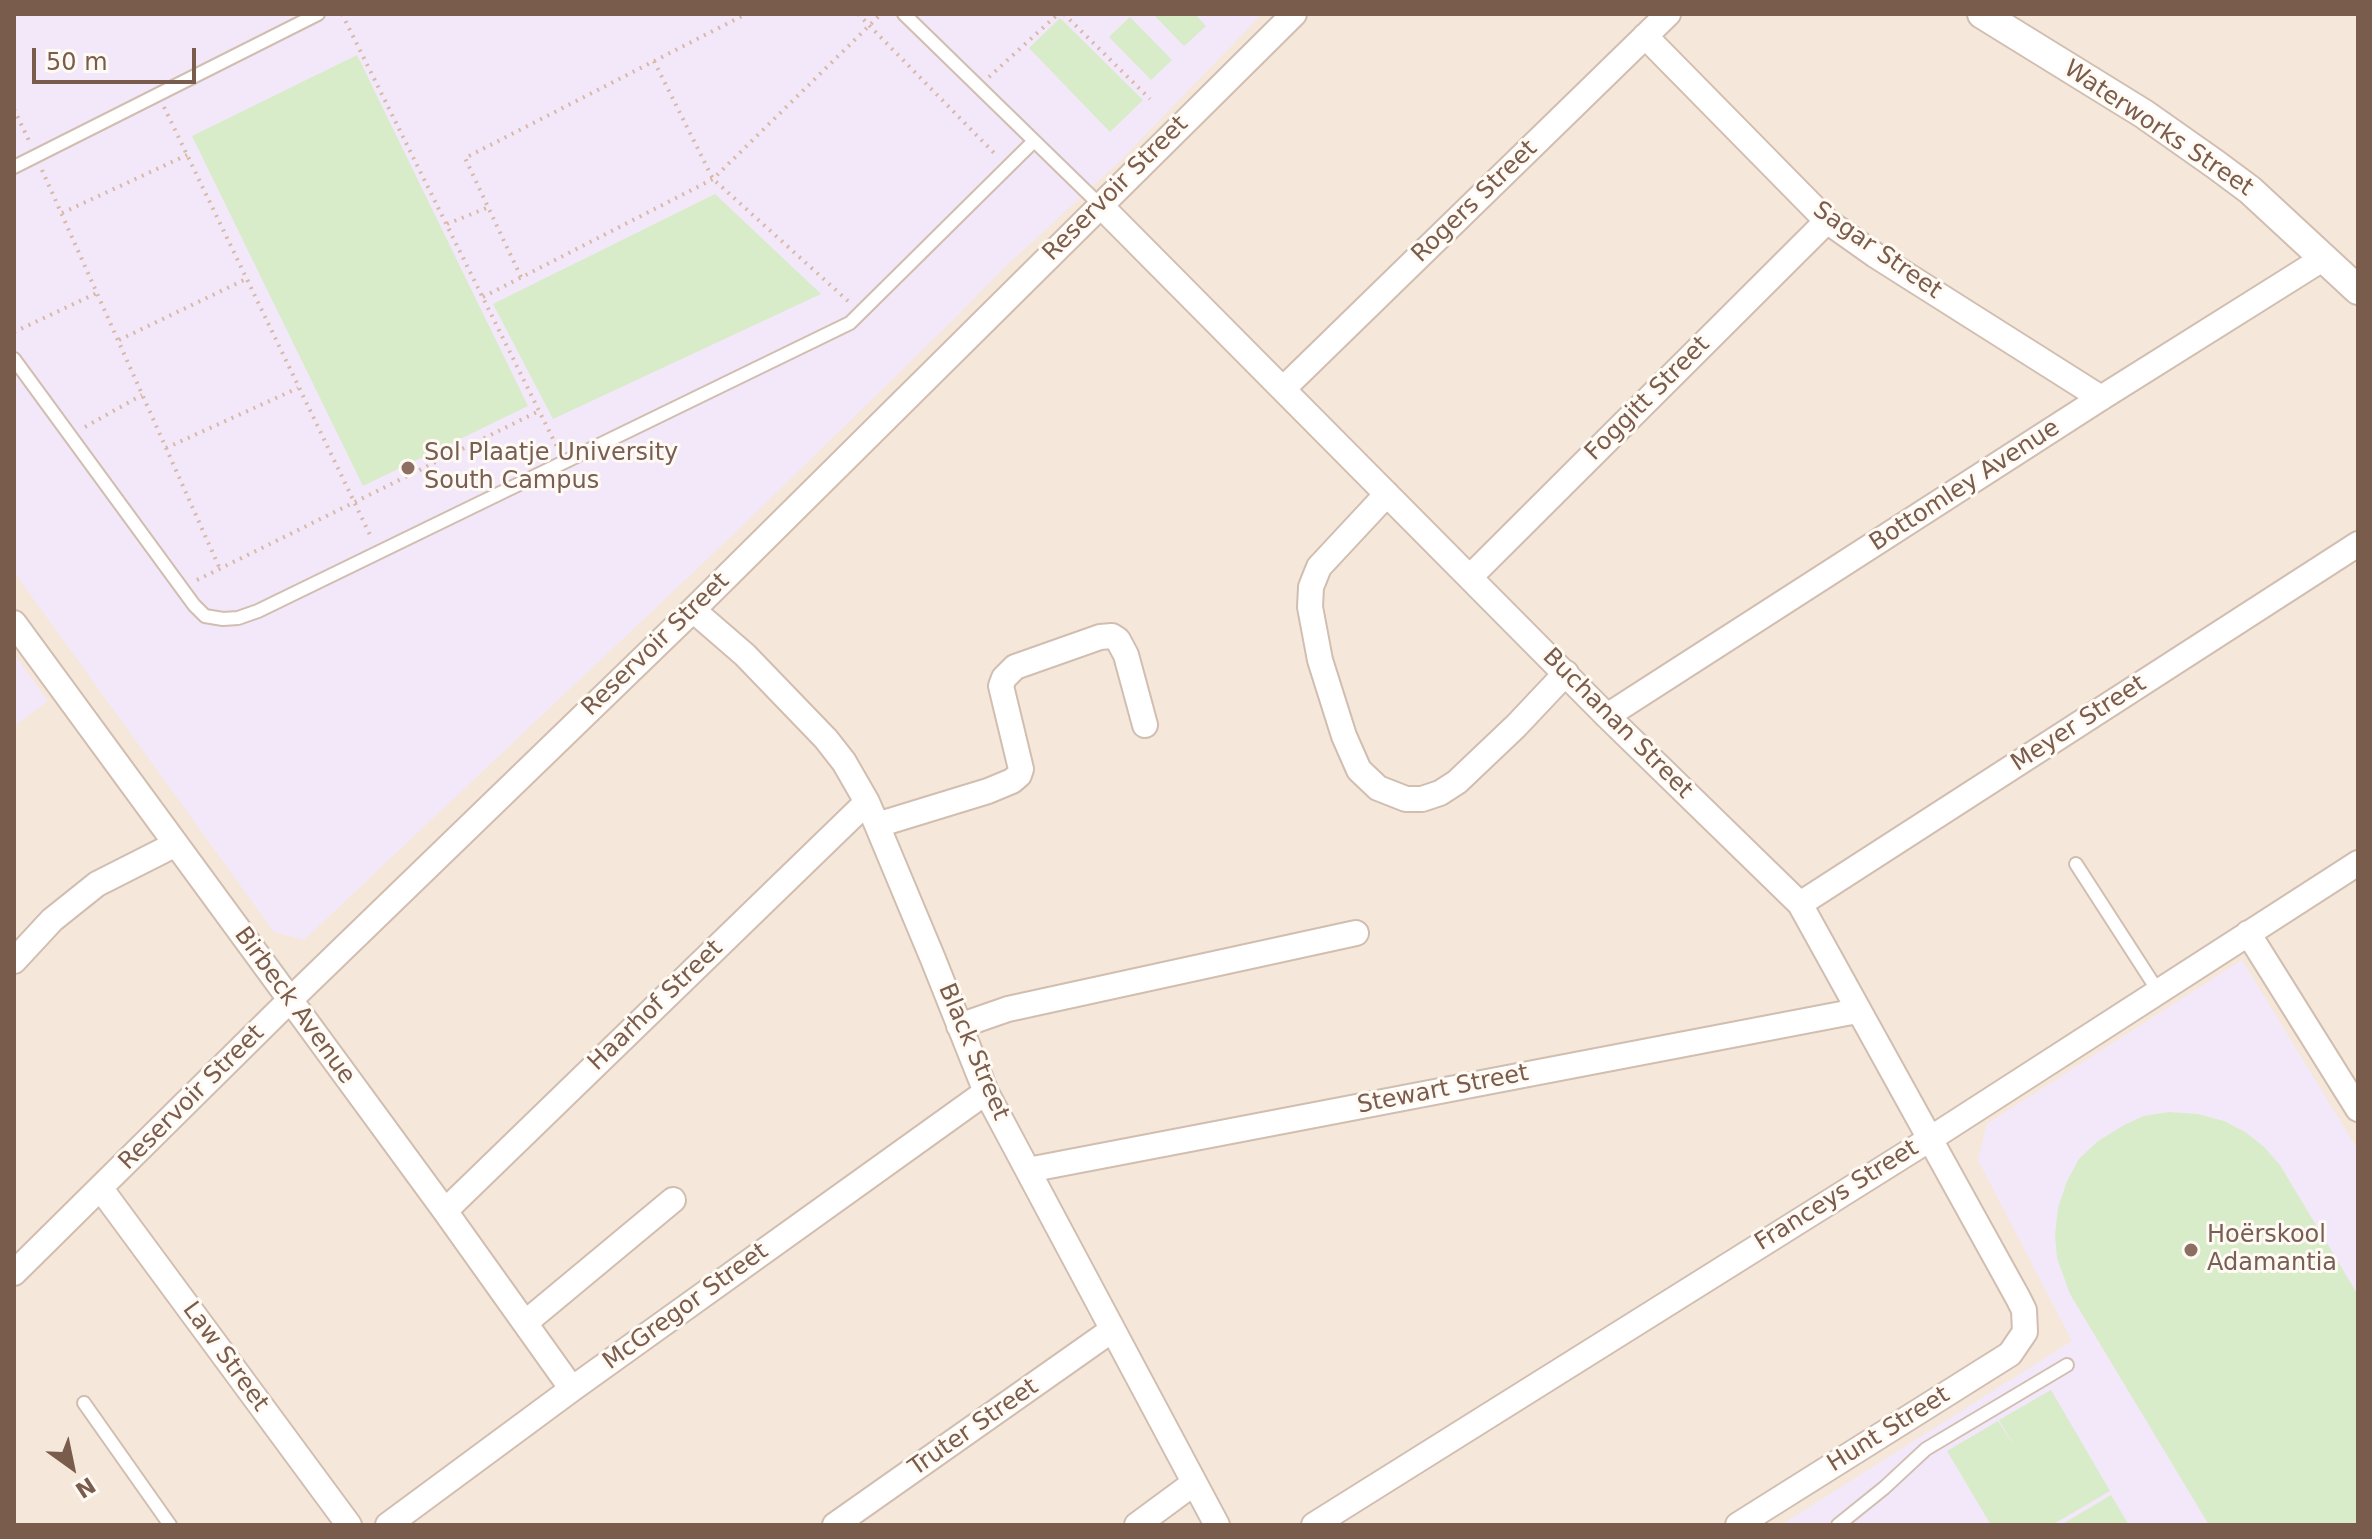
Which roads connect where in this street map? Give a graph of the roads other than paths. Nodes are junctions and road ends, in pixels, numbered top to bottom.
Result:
1 (318, 14) edge
2 (904, 14) edge
3 (1294, 14) edge
4 (1668, 14) edge
5 (1982, 14) edge
6 (1645, 36) junction
7 (1034, 141) junction
8 (14, 167) edge
9 (1100, 205) junction
10 (1827, 221) junction
11 (2324, 258) junction
12 (2358, 290) edge
13 (14, 359) edge
14 (1283, 389) junction
15 (2101, 398) junction
16 (1387, 494) junction
17 (2358, 544) edge
18 (1470, 577) junction
19 (693, 610) junction
20 (14, 623) edge
21 (1566, 673) junction
22 (1607, 716) junction
23 (1145, 725) dead end
24 (867, 802) junction
25 (877, 825) junction
26 (176, 844) junction
27 (2358, 863) edge
28 (2076, 864) dead end
29 (1800, 904) junction
30 (1356, 933) dead end
31 (2248, 933) junction
32 (14, 961) edge
33 (2158, 991) junction
34 (290, 1000) junction
35 (1857, 1011) junction
36 (959, 1026) junction
37 (986, 1092) junction
38 (2358, 1109) edge
39 (1930, 1139) junction
40 (1028, 1170) junction
41 (101, 1189) junction
42 (673, 1200) dead end
43 (445, 1211) junction
44 (14, 1273) edge
45 (525, 1323) junction
46 (2026, 1323) joint
47 (1112, 1330) junction
48 (2067, 1365) dead end
49 (572, 1389) junction
50 (84, 1403) dead end
51 (1194, 1483) junction
52 (170, 1525) edge
53 (349, 1525) edge
54 (388, 1525) edge
55 (835, 1525) edge
56 (1137, 1525) edge
57 (1217, 1525) edge
58 (1314, 1525) edge
59 (1738, 1525) edge
60 (1838, 1525) edge

1 - 8 lane
2 - 7 lane
3 - 9 street, Reservoir Street
4 - 6 street, Rogers Street
5 - 11 street, Waterworks Street
6 - 10 street, Sagar Street
6 - 14 street, Rogers Street
7 - 9 lane
7 - 13 lane
9 - 14 street, Buchanan Street
9 - 19 street, Reservoir Street
10 - 15 street, Sagar Street
10 - 18 street, Foggitt Street
11 - 12 street, Waterworks Street
11 - 15 street, Bottomley Avenue
14 - 16 street, Buchanan Street
15 - 22 street, Bottomley Avenue
16 - 18 street, Buchanan Street
16 - 21 street
17 - 29 street, Meyer Street
18 - 21 street, Buchanan Street
19 - 24 street, Black Street
19 - 34 street, Reservoir Street
20 - 26 street, Birbeck Avenue
21 - 22 street, Buchanan Street
22 - 29 street, Buchanan Street
23 - 25 street
24 - 25 street, Black Street
24 - 43 street, Haarhof Street
25 - 36 street, Black Street
26 - 32 street
26 - 34 street, Birbeck Avenue
27 - 31 street, Franceys Street
28 - 33 lane
29 - 35 street, Buchanan Street
30 - 36 street
31 - 33 street, Franceys Street
31 - 38 street
33 - 39 street, Franceys Street
34 - 41 street, Reservoir Street
34 - 43 street, Birbeck Avenue
35 - 39 street, Buchanan Street
35 - 40 street, Stewart Street
36 - 37 street, Black Street
37 - 40 street, Black Street
37 - 49 street, McGregor Street
39 - 46 street, Buchanan Street
39 - 58 street, Franceys Street
40 - 47 street, Black Street
41 - 44 street, Reservoir Street
41 - 53 street, Law Street
42 - 45 street
43 - 45 street, Birbeck Avenue
45 - 49 street, Birbeck Avenue
46 - 59 street, Hunt Street
47 - 51 street, Black Street
47 - 55 street, Truter Street
48 - 60 lane
49 - 54 street, McGregor Street
50 - 52 lane
51 - 56 street
51 - 57 street, Black Street

